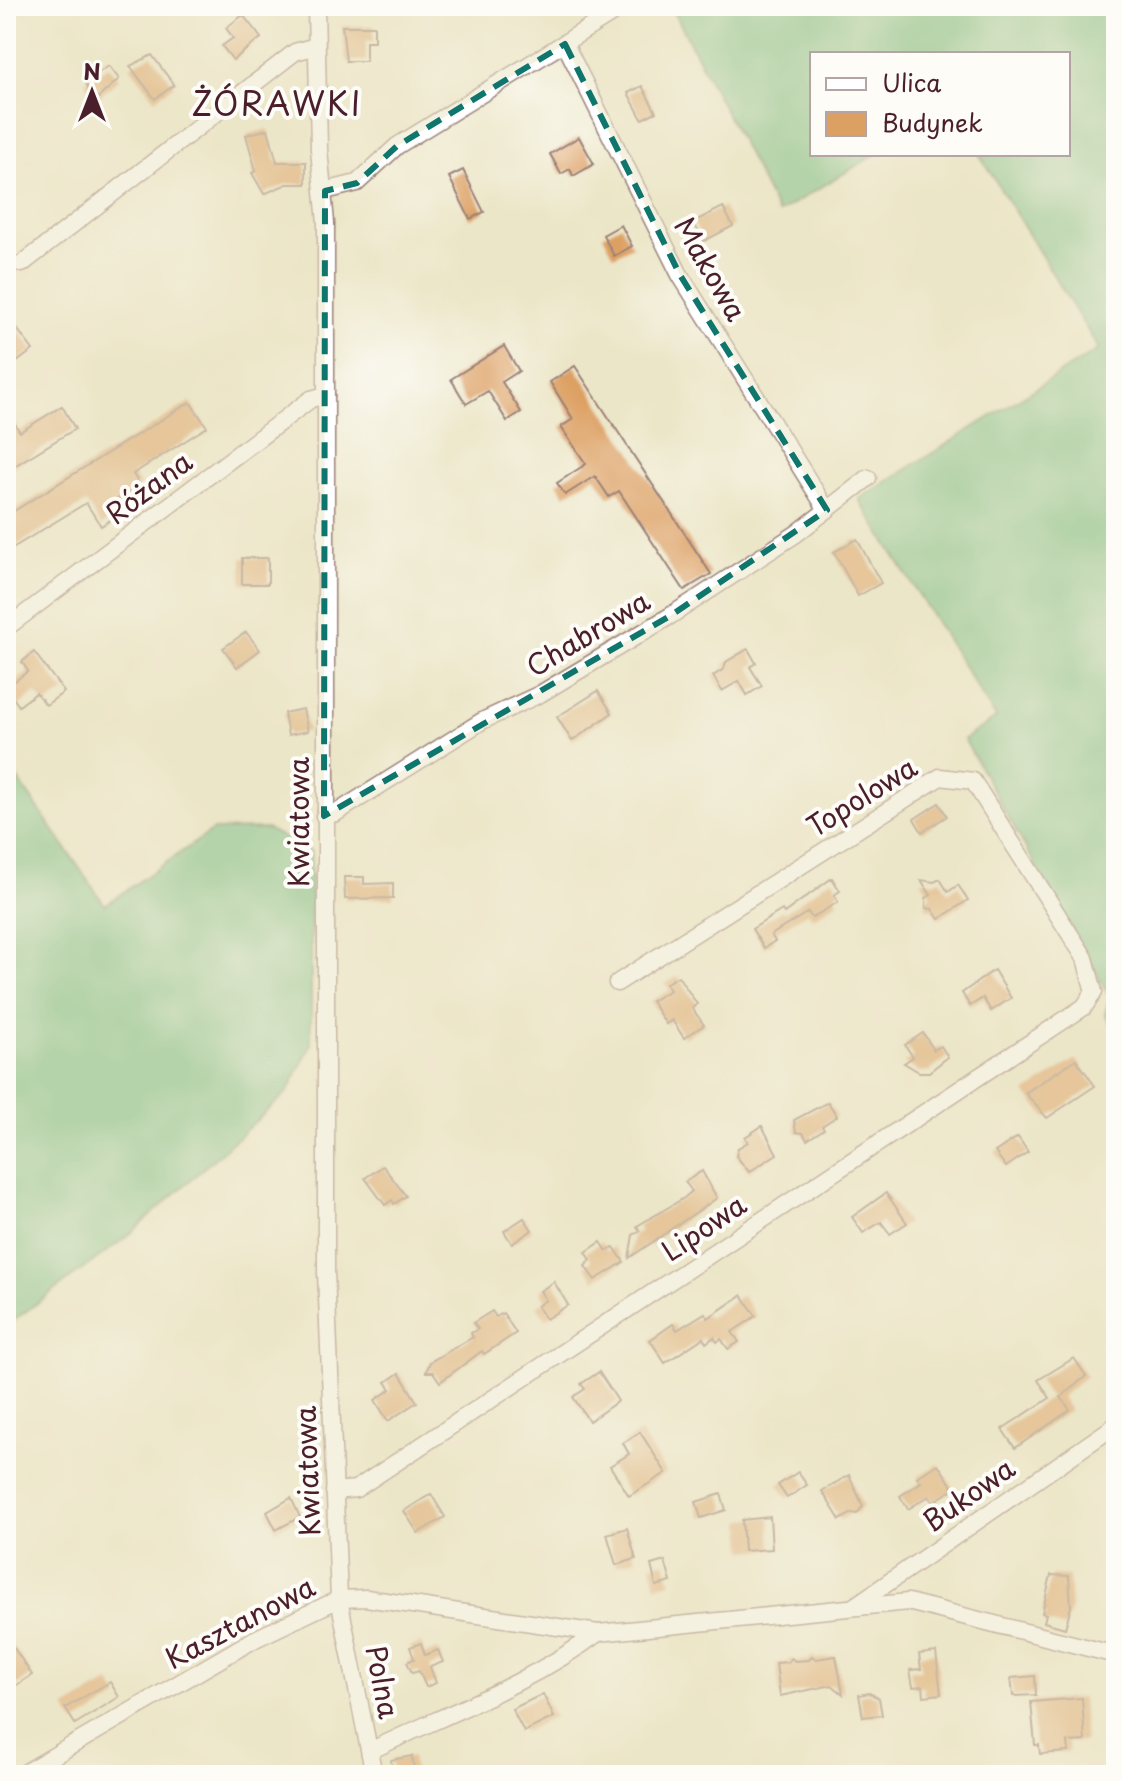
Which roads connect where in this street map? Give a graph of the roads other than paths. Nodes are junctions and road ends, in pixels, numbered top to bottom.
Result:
1 (316, 6) edge
2 (624, 6) edge
3 (565, 44) junction
4 (316, 46) junction
5 (325, 191) junction
6 (22, 264) dead end
7 (326, 395) junction
8 (868, 478) dead end
9 (827, 510) junction
10 (6, 628) edge
11 (324, 816) junction
12 (617, 983) dead end
13 (1094, 992) joint
14 (1116, 1425) edge
15 (334, 1491) junction
16 (339, 1599) junction
17 (851, 1608) junction
18 (598, 1633) junction
19 (1116, 1655) edge
20 (370, 1751) junction
21 (21, 1775) edge
22 (374, 1775) edge

1 - 4 street, Kwiatowa
2 - 3 street
3 - 5 street
3 - 9 street, Makowa
4 - 5 street, Kwiatowa
4 - 6 street
5 - 7 street, Kwiatowa
7 - 10 street, Różana
7 - 11 street, Kwiatowa
8 - 9 street, Chabrowa
9 - 11 street, Chabrowa
11 - 15 street, Kwiatowa
12 - 13 street, Topolowa
13 - 15 street, Lipowa
14 - 17 street, Bukowa
15 - 16 street, Kwiatowa
16 - 18 street, Kasztanowa
16 - 20 street, Polna
16 - 21 street, Kasztanowa
17 - 18 street, Kasztanowa
17 - 19 street, Kasztanowa
18 - 20 street, Kasztanowa
20 - 22 street, Polna

